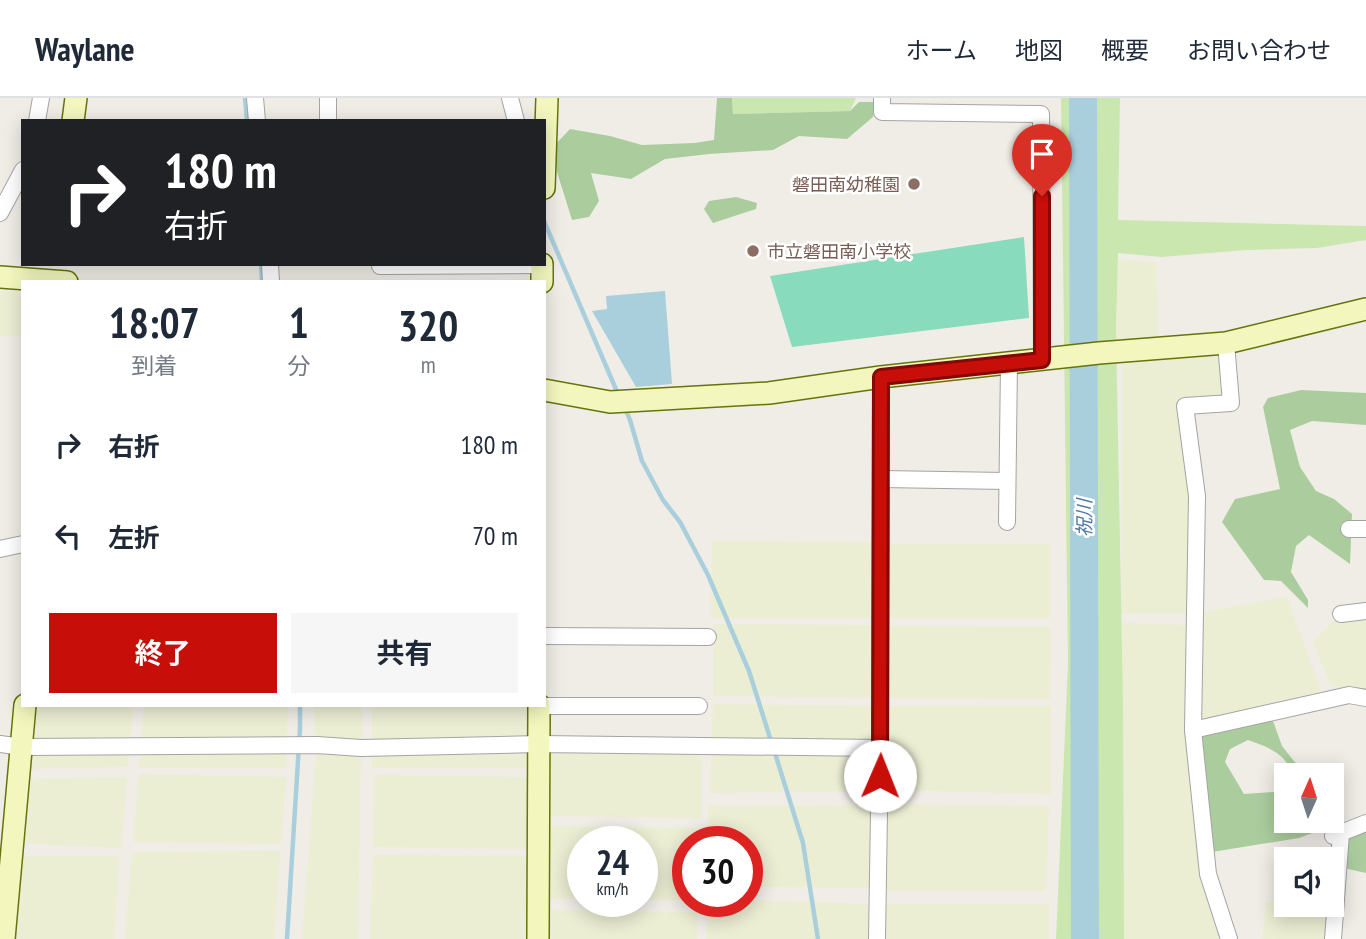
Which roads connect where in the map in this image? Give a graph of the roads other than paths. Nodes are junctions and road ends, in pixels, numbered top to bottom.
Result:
1 (40, 98) edge
2 (75, 98) edge
3 (255, 98) edge
4 (328, 98) edge
5 (510, 98) edge
6 (547, 98) edge
7 (882, 98) edge
8 (37, 119) edge
9 (73, 119) edge
10 (257, 119) edge
11 (328, 119) edge
12 (515, 119) edge
13 (546, 119) edge
14 (21, 174) edge
15 (0, 213) edge
16 (0, 277) edge
17 (42, 280) edge
18 (1366, 309) edge
19 (1226, 343) junction
20 (1042, 360) junction
21 (1009, 363) junction
22 (881, 377) junction
23 (546, 390) edge
24 (881, 479) junction
25 (1007, 481) junction
26 (1007, 522) dead end
27 (1349, 529) dead end
28 (1366, 529) edge
29 (21, 544) edge
30 (0, 549) edge
31 (1366, 611) edge
32 (1341, 614) dead end
33 (546, 636) edge
34 (708, 637) dead end
35 (1366, 698) edge
36 (546, 706) edge
37 (699, 706) dead end
38 (26, 707) edge
39 (539, 707) edge
40 (1194, 730) junction
41 (0, 744) edge
42 (539, 744) junction
43 (22, 747) junction
44 (880, 748) junction
45 (1366, 823) edge
46 (5, 886) edge
47 (4, 939) edge
48 (538, 939) edge
49 (877, 939) edge
50 (1229, 939) edge
51 (1333, 939) edge

1 - 8 street
2 - 9 street
3 - 10 street
4 - 11 street
5 - 12 street
6 - 13 street
7 - 20 street
14 - 15 street
16 - 17 street
18 - 19 street
19 - 20 street
19 - 40 street
20 - 21 street
21 - 22 street
21 - 25 street
22 - 23 street
22 - 24 street
24 - 25 street
24 - 44 street
25 - 26 street
27 - 28 street
29 - 30 street
31 - 32 street
33 - 34 street
35 - 40 street
36 - 37 street
38 - 43 street
39 - 42 street
40 - 50 street
41 - 43 street
42 - 43 street
42 - 44 street
42 - 48 street
43 - 46 street
44 - 49 street
45 - 51 street
46 - 47 street

